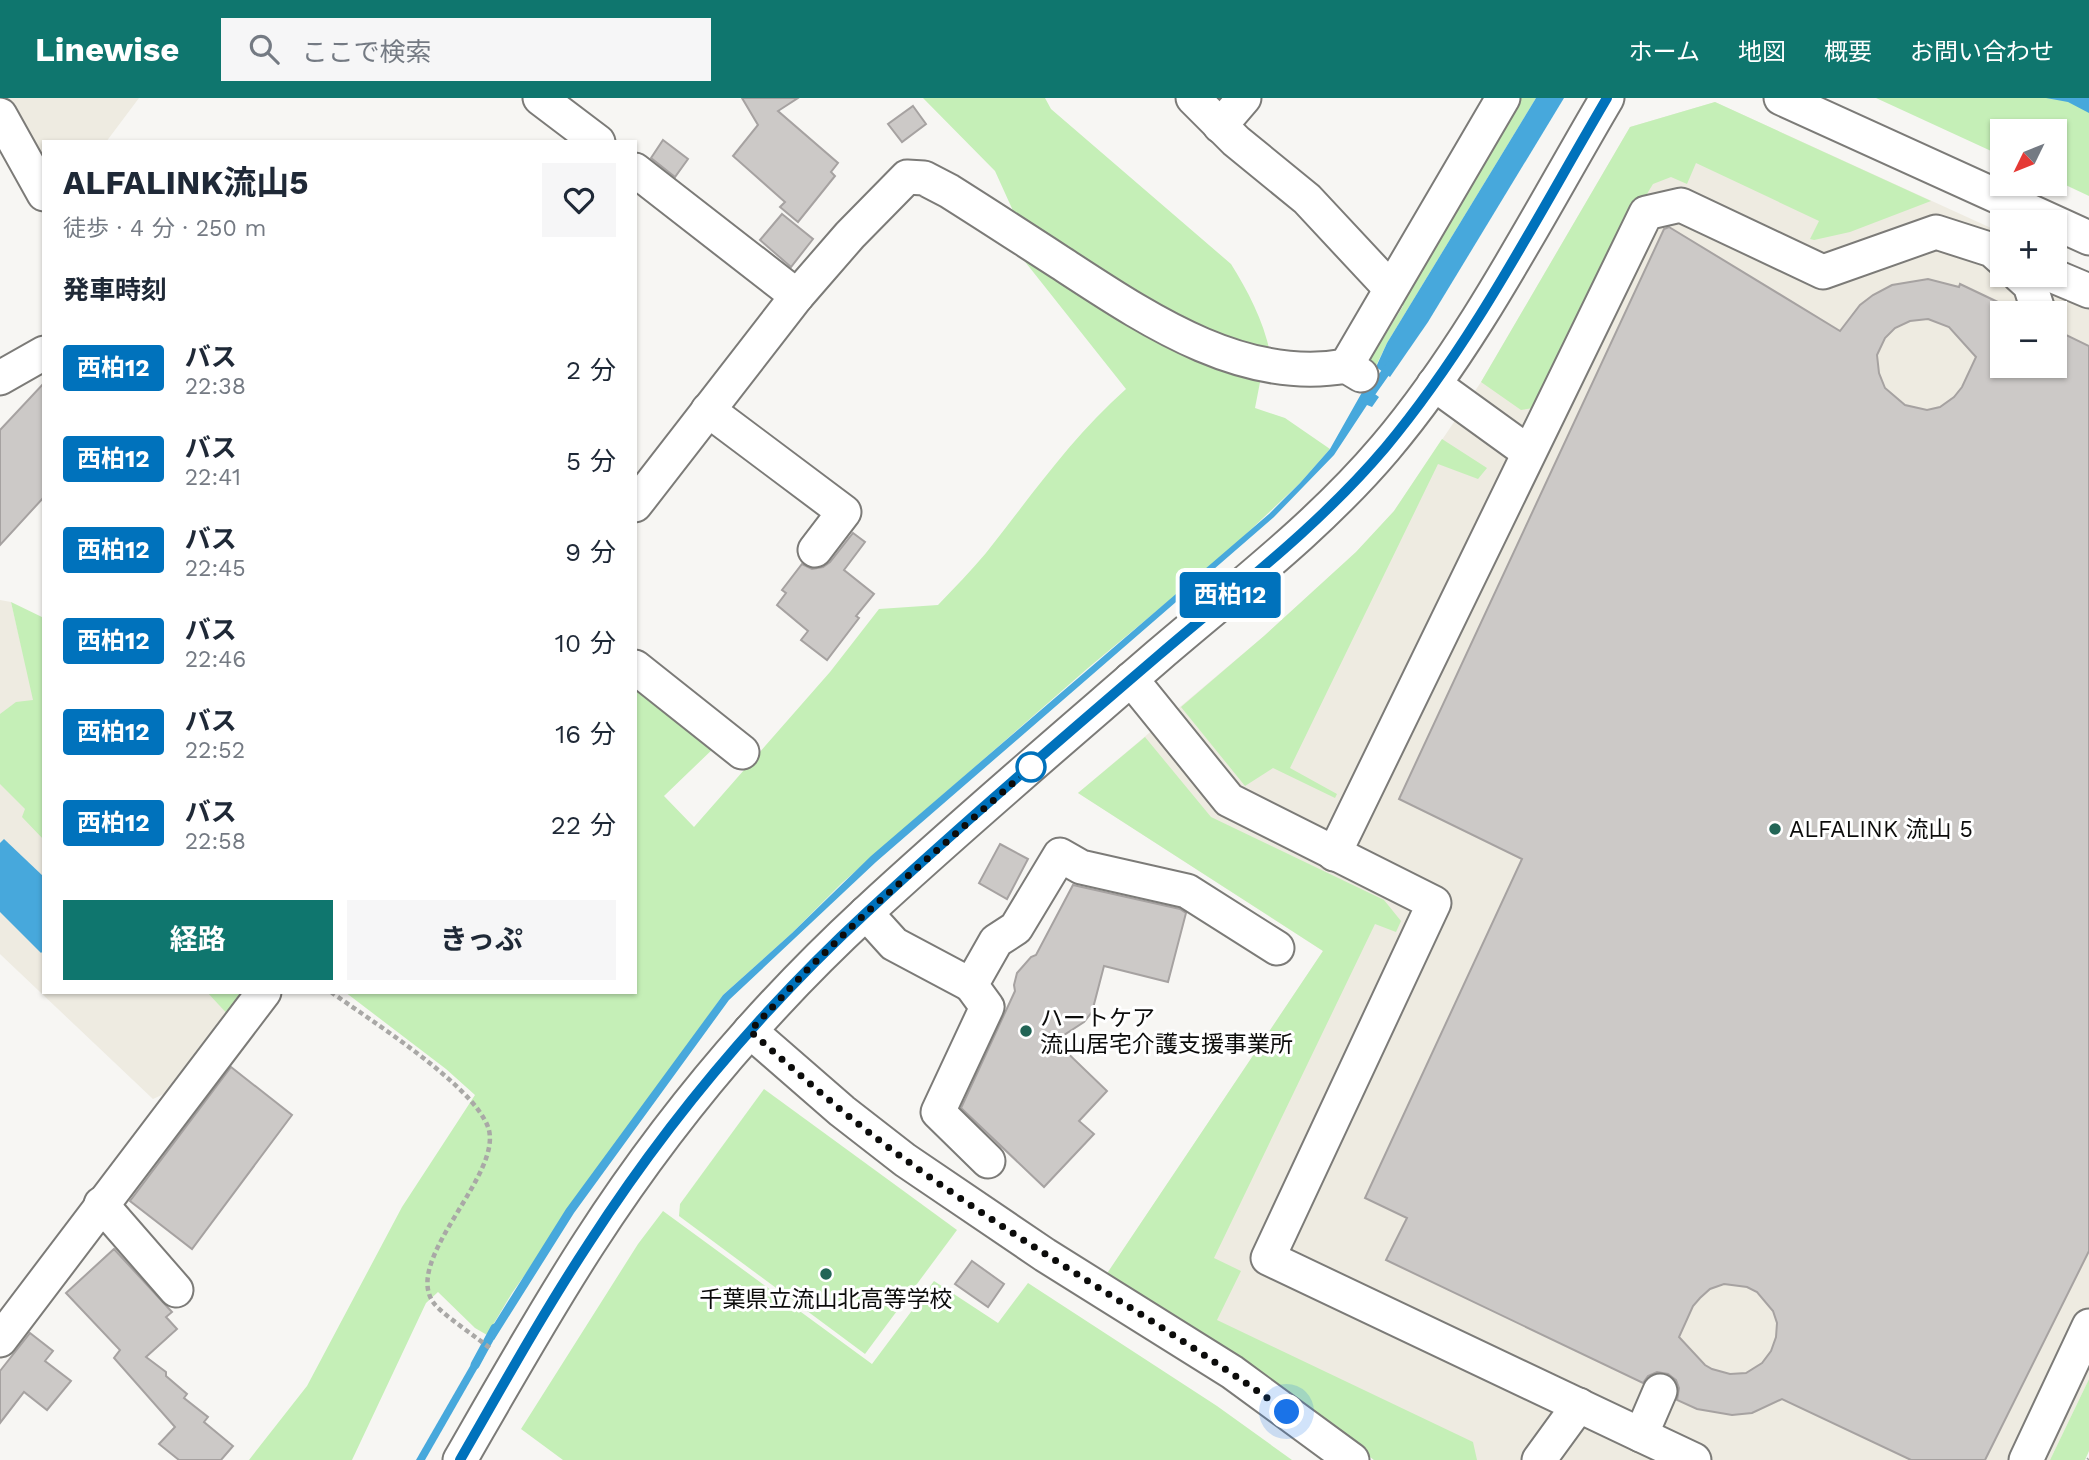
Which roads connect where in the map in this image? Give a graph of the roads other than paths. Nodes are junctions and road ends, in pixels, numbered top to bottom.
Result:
1 (540, 98) edge
2 (1193, 98) edge
3 (1244, 98) edge
4 (1503, 98) edge
5 (1607, 98) edge
6 (1781, 98) edge
7 (0, 115) edge
8 (1220, 126) junction
9 (595, 140) edge
10 (637, 172) edge
11 (42, 190) edge
12 (2089, 237) edge
13 (1990, 251) edge
14 (2067, 282) edge
15 (1390, 288) junction
16 (2089, 291) edge
17 (797, 296) junction
18 (42, 354) edge
19 (0, 378) edge
20 (1434, 384) junction
21 (708, 410) junction
22 (1528, 452) junction
23 (637, 502) edge
24 (815, 550) dead end
25 (637, 669) edge
26 (1131, 679) junction
27 (742, 752) dead end
28 (1334, 854) junction
29 (866, 913) junction
30 (1277, 948) dead end
31 (971, 985) junction
32 (262, 994) edge
33 (750, 1031) junction
34 (988, 1161) dead end
35 (102, 1204) junction
36 (176, 1290) dead end
37 (2089, 1326) edge
38 (0, 1340) edge
39 (1660, 1391) dead end
40 (1579, 1405) junction
41 (1641, 1435) junction
42 (1547, 1457) edge
43 (460, 1460) edge
44 (1352, 1460) edge
45 (1694, 1460) edge
46 (2026, 1460) edge

1 - 9 street
2 - 8 street
3 - 8 street
4 - 15 street
5 - 20 street
6 - 12 street
7 - 11 street
8 - 15 street
10 - 17 street
13 - 22 street
14 - 16 street
15 - 17 street
17 - 21 street
18 - 19 street
20 - 22 street
20 - 26 street
21 - 23 street
21 - 24 street
22 - 28 street
25 - 27 street
26 - 28 street
26 - 29 street
28 - 40 street
29 - 31 street
29 - 33 street
30 - 31 street
31 - 34 street
32 - 35 street
33 - 43 street
33 - 44 street
35 - 36 street
35 - 38 street
37 - 46 street
39 - 41 street
40 - 41 street
40 - 42 street
41 - 45 street

